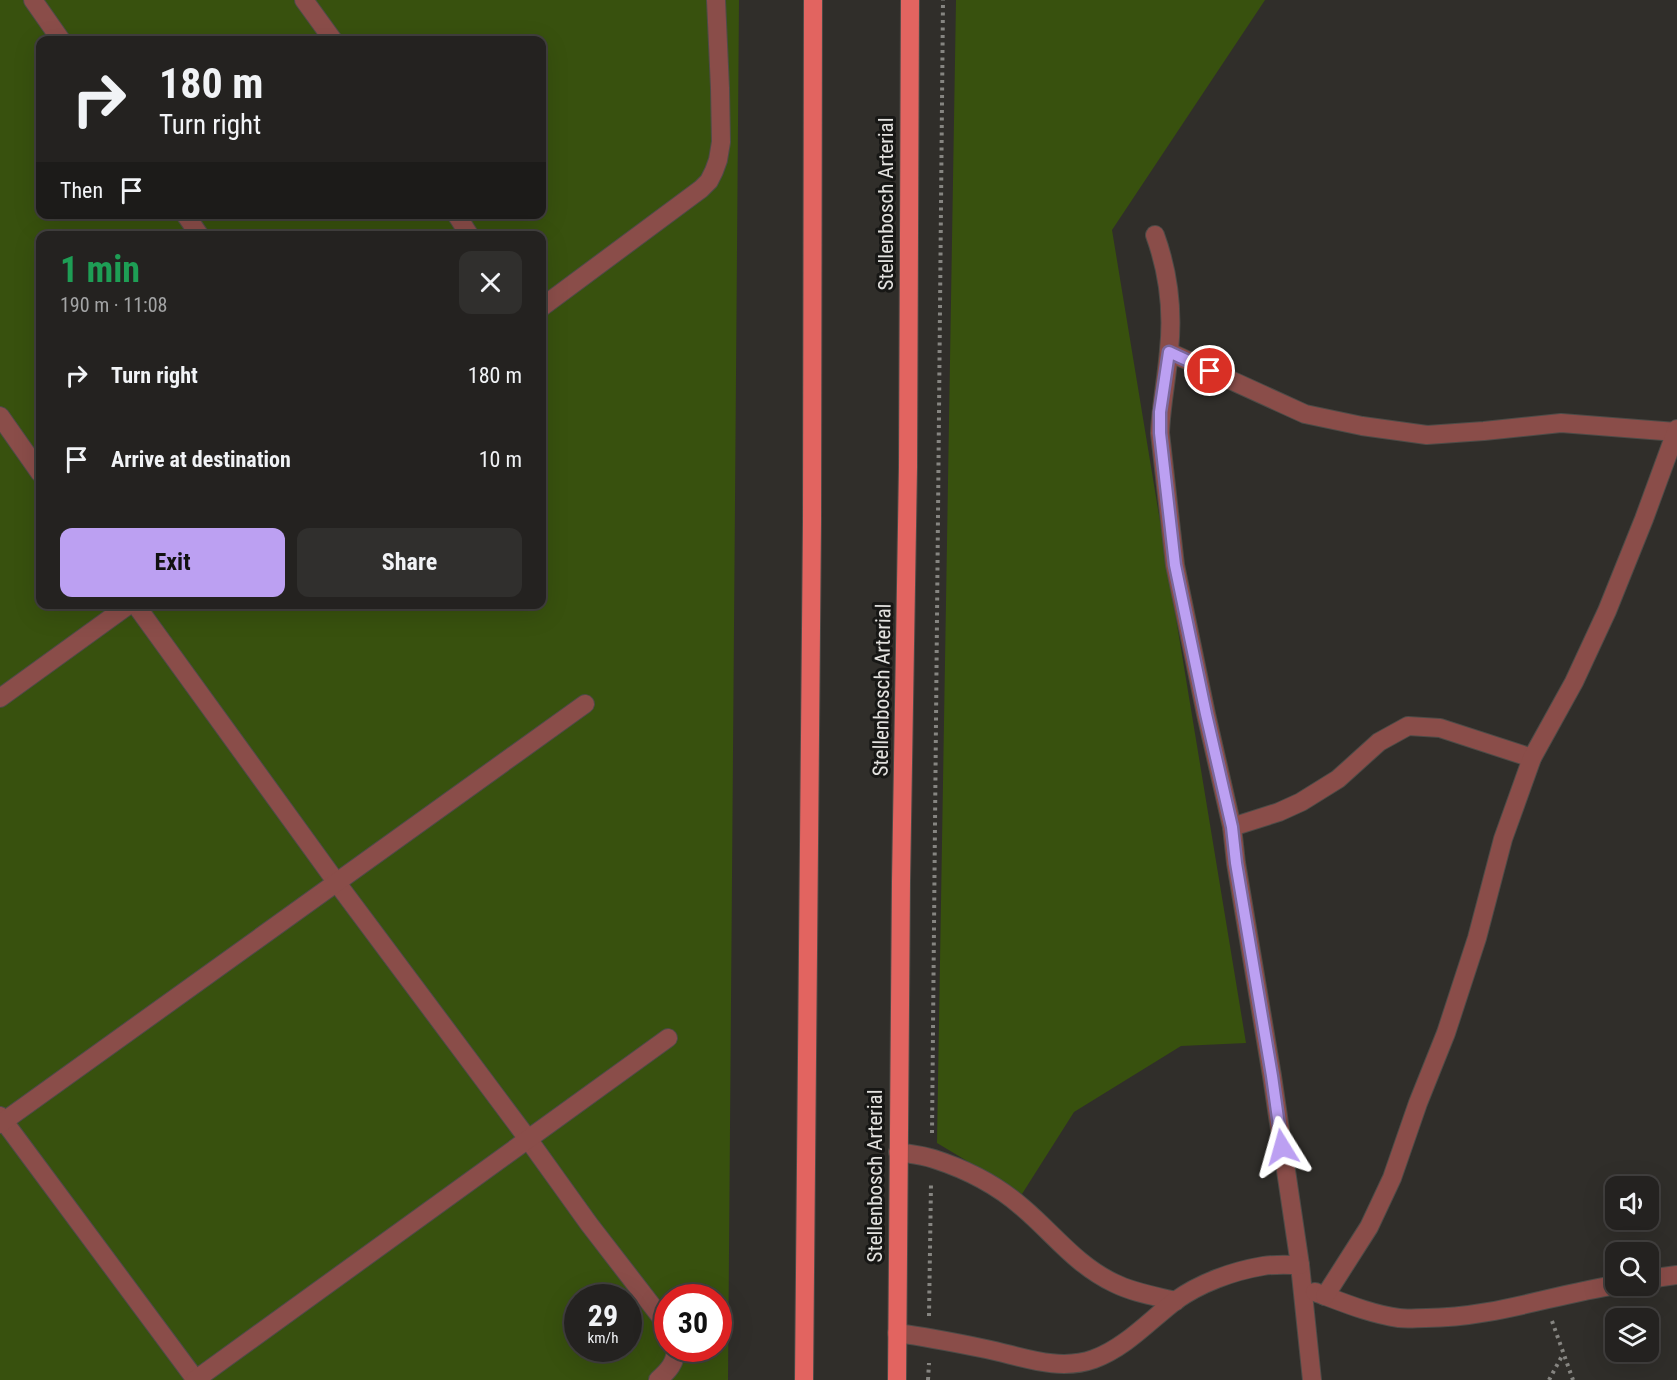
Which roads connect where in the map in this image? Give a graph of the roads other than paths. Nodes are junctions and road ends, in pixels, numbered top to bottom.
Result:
1 (33, 0) edge
2 (304, 0) edge
3 (716, 0) edge
4 (813, 0) edge
5 (910, 0) edge
6 (58, 36) edge
7 (330, 36) edge
8 (1155, 235) dead end
9 (546, 304) edge
10 (1169, 352) junction
11 (0, 416) edge
12 (1676, 430) edge
13 (36, 467) edge
14 (123, 609) edge
15 (139, 609) edge
16 (0, 698) edge
17 (585, 704) dead end
18 (1532, 758) junction
19 (1232, 827) junction
20 (336, 884) junction
21 (668, 1038) dead end
22 (1, 1120) edge
23 (528, 1139) junction
24 (898, 1152) junction
25 (1300, 1265) junction
26 (1677, 1275) edge
27 (1659, 1278) edge
28 (1302, 1287) junction
29 (1605, 1287) edge
30 (1325, 1296) junction
31 (1176, 1301) junction
32 (654, 1308) edge
33 (897, 1333) junction
34 (674, 1362) edge
35 (195, 1380) edge
36 (658, 1380) edge
37 (804, 1380) edge
38 (897, 1380) edge
39 (1312, 1380) edge

1 - 6 street
2 - 7 street
3 - 9 street
4 - 37 main road
5 - 24 main road, Stellenbosch Arterial
8 - 10 street
10 - 12 street
10 - 19 street
11 - 13 street
12 - 18 street
14 - 16 street
15 - 20 street
17 - 20 street
18 - 19 street
18 - 30 street
19 - 25 street
20 - 22 street
20 - 23 street
21 - 23 street
22 - 35 street
23 - 32 street
23 - 35 street
24 - 31 street
24 - 33 main road, Stellenbosch Arterial
25 - 28 street
25 - 31 street
26 - 27 street
28 - 30 street
28 - 39 street
29 - 30 street
31 - 33 street
33 - 38 main road, Stellenbosch Arterial
34 - 36 street

